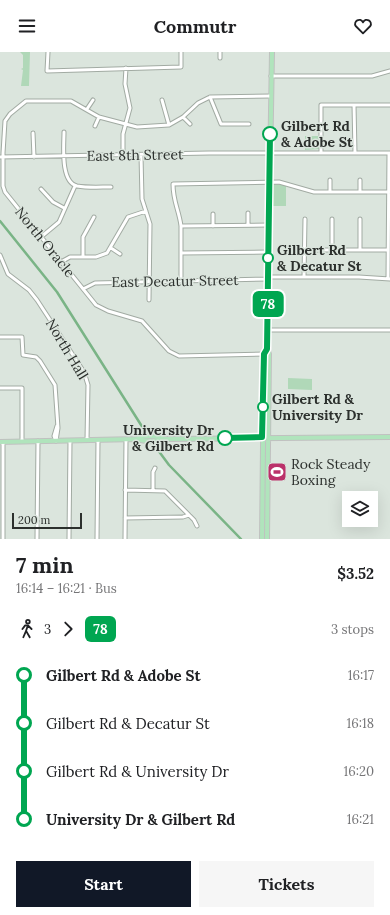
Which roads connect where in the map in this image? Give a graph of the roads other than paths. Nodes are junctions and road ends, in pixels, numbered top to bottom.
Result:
1 (48, 52) edge
2 (181, 52) edge
3 (220, 52) edge
4 (272, 52) edge
5 (220, 58) dead end
6 (126, 68) junction
7 (390, 71) edge
8 (271, 76) junction
9 (271, 96) junction
10 (210, 97) junction
11 (194, 99) dead end
12 (93, 100) dead end
13 (162, 100) dead end
14 (198, 103) junction
15 (390, 104) edge
16 (354, 105) junction
17 (87, 109) junction
18 (99, 117) junction
19 (183, 117) junction
20 (190, 124) dead end
21 (249, 124) dead end
22 (126, 125) junction
23 (169, 125) junction
24 (95, 126) dead end
25 (33, 132) dead end
26 (64, 132) dead end
27 (270, 153) junction
28 (321, 153) junction
29 (354, 153) junction
30 (390, 153) edge
31 (123, 155) junction
32 (141, 155) junction
33 (1, 157) edge
34 (34, 157) junction
35 (64, 157) junction
36 (330, 180) dead end
37 (360, 180) dead end
38 (269, 182) junction
39 (75, 186) junction
40 (111, 187) dead end
41 (41, 189) dead end
42 (330, 192) junction
43 (360, 192) junction
44 (389, 192) junction
45 (64, 208) junction
46 (146, 211) junction
47 (248, 213) dead end
48 (213, 214) dead end
49 (94, 216) dead end
50 (305, 219) dead end
51 (332, 219) dead end
52 (360, 219) dead end
53 (248, 225) junction
54 (269, 225) junction
55 (181, 226) junction
56 (213, 226) junction
57 (41, 237) junction
58 (111, 248) junction
59 (304, 250) junction
60 (332, 250) junction
61 (360, 250) junction
62 (388, 250) junction
63 (268, 252) junction
64 (181, 253) junction
65 (120, 254) dead end
66 (0, 255) edge
67 (83, 257) junction
68 (61, 262) junction
69 (8, 274) junction
70 (304, 277) junction
71 (4, 278) dead end
72 (268, 278) junction
73 (389, 279) edge
74 (181, 280) junction
75 (149, 281) junction
76 (83, 289) junction
77 (149, 300) dead end
78 (267, 330) junction
79 (390, 330) edge
80 (0, 337) edge
81 (267, 349) junction
82 (264, 354) junction
83 (269, 354) junction
84 (264, 374) junction
85 (0, 388) edge
86 (269, 389) junction
87 (264, 390) junction
88 (269, 405) junction
89 (262, 437) junction
90 (269, 437) junction
91 (390, 437) edge
92 (87, 440) junction
93 (98, 440) junction
94 (126, 440) junction
95 (22, 441) junction
96 (38, 441) junction
97 (56, 441) junction
98 (70, 441) junction
99 (2, 442) edge
100 (155, 468) dead end
101 (263, 479) junction
102 (269, 479) junction
103 (125, 490) junction
104 (152, 490) junction
105 (189, 515) junction
106 (263, 515) junction
107 (268, 515) junction
108 (125, 518) junction
109 (197, 526) dead end
110 (3, 539) edge
111 (37, 539) edge
112 (69, 539) edge
113 (97, 539) edge
114 (125, 539) edge
115 (262, 539) edge
116 (267, 539) edge

1 - 6 street
2 - 6 street
3 - 5 street
4 - 8 main road
6 - 22 street
7 - 8 street
8 - 9 main road
9 - 10 street
9 - 27 main road
10 - 14 street
10 - 21 street
11 - 14 street
12 - 17 street
13 - 23 street
14 - 19 street
15 - 16 street
16 - 28 street
16 - 29 street
17 - 18 street
17 - 33 street, North Oracle
18 - 22 street
18 - 24 street
19 - 20 street
19 - 23 street
22 - 23 street
22 - 31 street
25 - 34 street
26 - 35 street
27 - 28 street, East 8th Street
27 - 32 street, East 8th Street
27 - 38 main road
28 - 29 street, East 8th Street
29 - 30 street, East 8th Street
30 - 44 street
31 - 32 street, East 8th Street
31 - 35 street, East 8th Street
32 - 46 street
33 - 34 street, East 8th Street
33 - 57 street, North Oracle
34 - 35 street, East 8th Street
35 - 39 street
36 - 42 street
37 - 43 street
38 - 42 street
38 - 54 main road
38 - 55 street
39 - 40 street
39 - 45 street
41 - 45 street
42 - 43 street
43 - 44 street
44 - 62 street
45 - 57 street
46 - 58 street
46 - 75 street
47 - 53 street
48 - 56 street
49 - 67 street
50 - 59 street
51 - 60 street
52 - 61 street
53 - 54 street
53 - 56 street
54 - 63 main road
55 - 56 street
55 - 64 street
57 - 68 street, North Oracle
58 - 65 street
58 - 67 street
59 - 60 street
59 - 70 street
60 - 61 street
61 - 62 street
62 - 73 street
63 - 64 street
63 - 72 main road
64 - 74 street
66 - 69 street, North Hall
67 - 68 street
68 - 76 street, North Oracle
69 - 71 street
69 - 92 street, North Hall
70 - 72 street, East Decatur Street
70 - 73 street, East Decatur Street
72 - 74 street, East Decatur Street
72 - 78 main road
74 - 75 street, East Decatur Street
75 - 76 street, East Decatur Street
75 - 77 street
76 - 82 street, North Oracle
78 - 79 street
78 - 81 main road
80 - 97 street
81 - 82 main road
81 - 83 main road
82 - 83 street
82 - 84 main road
83 - 86 main road
84 - 86 main road
84 - 87 main road
85 - 95 street
86 - 88 main road
87 - 88 main road
87 - 89 main road
88 - 90 main road
89 - 90 main road
89 - 94 main road
89 - 101 main road
90 - 91 main road
90 - 102 main road
92 - 93 main road
92 - 98 main road
93 - 94 main road
93 - 113 street
94 - 103 street
95 - 96 main road
95 - 99 main road
96 - 97 main road
96 - 111 street
97 - 98 main road
98 - 112 street
99 - 110 street
100 - 104 street
101 - 102 main road
101 - 106 main road
102 - 107 main road
103 - 104 street
103 - 108 street
104 - 105 street
105 - 108 street
105 - 109 street
106 - 107 main road
106 - 115 main road
107 - 116 main road
108 - 114 street

